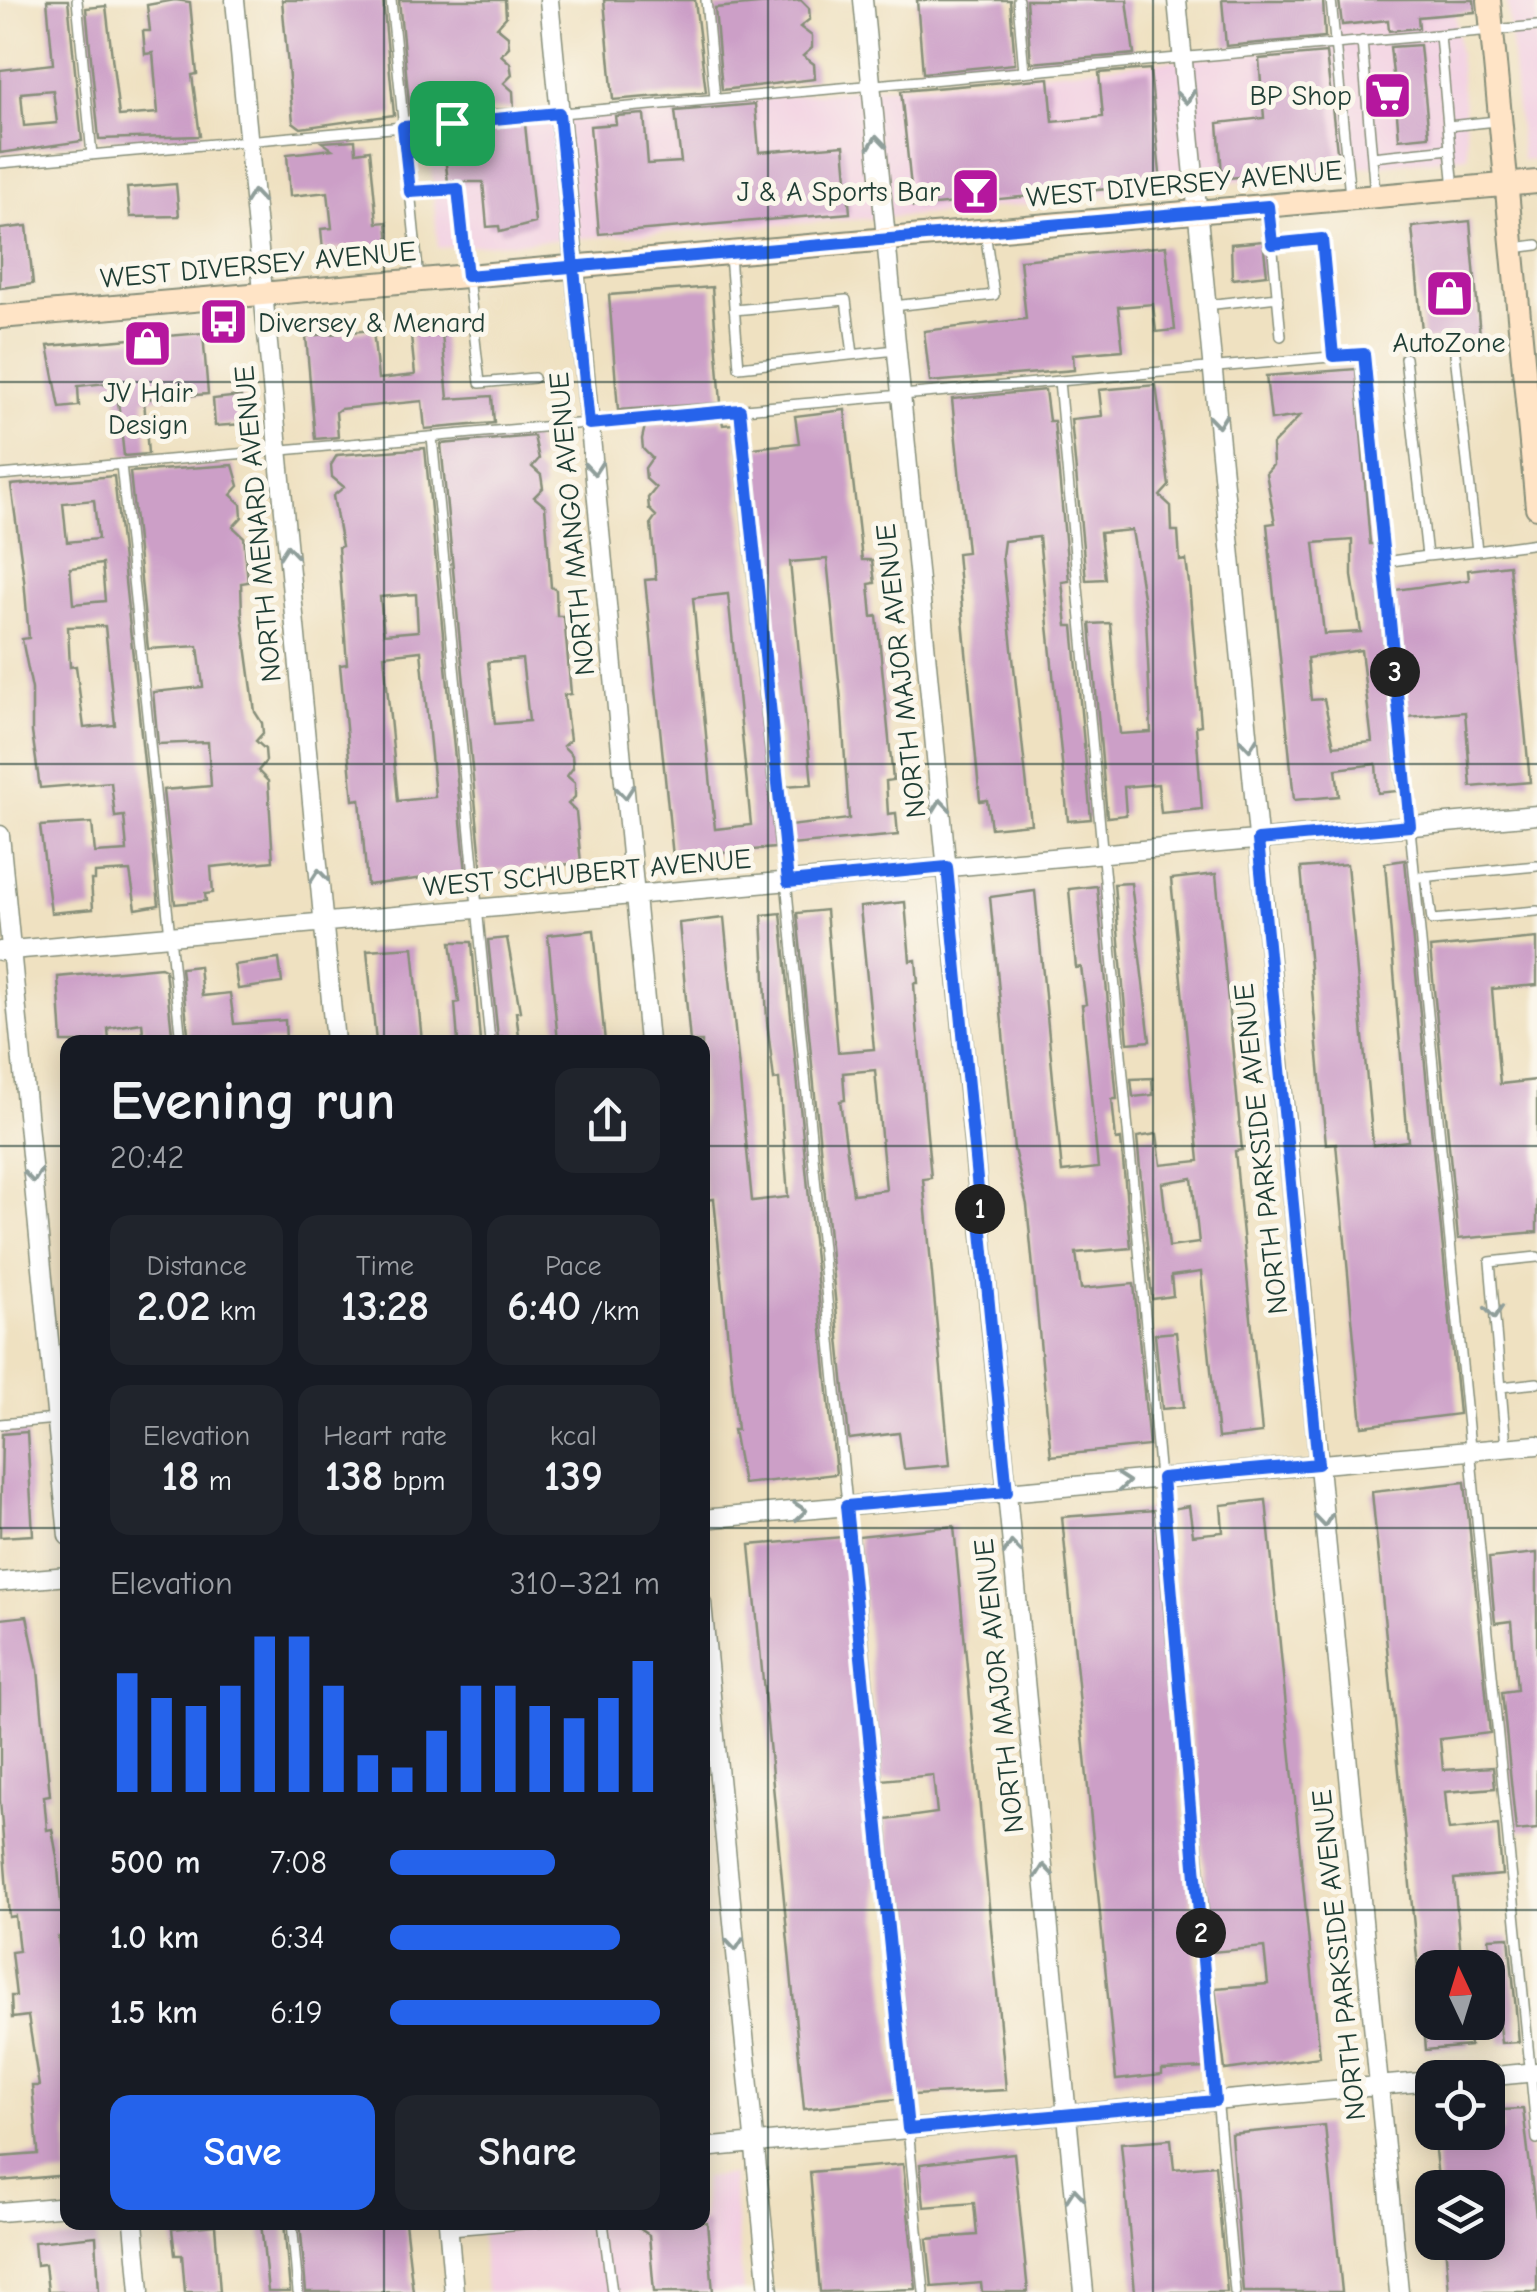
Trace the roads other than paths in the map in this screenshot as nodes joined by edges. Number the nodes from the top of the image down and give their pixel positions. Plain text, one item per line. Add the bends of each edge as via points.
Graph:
1 (77, 0) edge
2 (235, 0) edge
3 (391, 0) edge
4 (548, 0) edge
5 (706, 0) edge
6 (863, 0) edge
7 (1018, 0) edge
8 (1177, 0) edge
9 (1331, 0) edge
10 (1489, 0) edge
11 (1537, 26) edge
12 (1492, 29) junction
13 (1440, 34) junction
14 (1362, 41) junction
15 (1335, 44) junction
16 (1182, 58) junction
17 (1024, 72) junction
18 (871, 85) junction
19 (715, 99) junction
20 (559, 113) junction
21 (1500, 121) junction
22 (1448, 126) junction
23 (403, 127) junction
24 (248, 141) junction
25 (1450, 149) junction
26 (92, 155) junction
27 (1372, 156) junction
28 (0, 163) edge
29 (1537, 182) edge
30 (1506, 185) junction
31 (1454, 190) junction
32 (410, 192) junction
33 (1375, 196) junction
34 (1350, 198) junction
35 (1268, 206) junction
36 (1197, 212) junction
37 (985, 230) junction
38 (886, 239) junction
39 (1272, 244) junction
40 (1537, 245) edge
41 (1512, 249) junction
42 (730, 253) junction
43 (574, 267) junction
44 (467, 276) junction
45 (418, 280) junction
46 (263, 294) junction
47 (1278, 297) junction
48 (1527, 299) edge
49 (1206, 305) junction
50 (893, 306) junction
51 (734, 310) junction
52 (0, 317) edge
53 (1281, 336) dead end
54 (1529, 339) edge
55 (897, 350) junction
56 (853, 354) junction
57 (1455, 354) dead end
58 (1333, 356) junction
59 (1406, 358) dead end
60 (1212, 367) junction
61 (534, 378) dead end
62 (1059, 381) junction
63 (1532, 395) edge
64 (901, 396) junction
65 (740, 410) junction
66 (589, 424) junction
67 (432, 437) junction
68 (278, 451) junction
69 (120, 464) junction
70 (0, 475) edge
71 (1537, 499) edge
72 (1537, 543) edge
73 (1478, 551) junction
74 (1427, 556) junction
75 (1384, 562) junction
76 (1537, 815) edge
77 (1410, 826) junction
78 (0, 835) edge
79 (1258, 840) junction
80 (1104, 854) junction
81 (1537, 866) edge
82 (947, 867) junction
83 (1420, 877) junction
84 (788, 882) junction
85 (634, 895) junction
86 (477, 909) junction
87 (1537, 912) edge
88 (1432, 920) junction
89 (1419, 922) junction
90 (323, 923) junction
91 (171, 936) junction
92 (6, 951) edge
93 (180, 1035) edge
94 (333, 1035) edge
95 (489, 1035) edge
96 (647, 1035) edge
97 (1537, 1256) edge
98 (1537, 1383) edge
99 (1501, 1387) junction
100 (60, 1402) edge
101 (60, 1419) edge
102 (0, 1424) edge
103 (1537, 1445) edge
104 (1506, 1448) junction
105 (1470, 1450) junction
106 (1318, 1464) junction
107 (1162, 1478) junction
108 (1007, 1492) junction
109 (846, 1506) junction
110 (710, 1518) edge
111 (60, 1577) edge
112 (0, 1582) edge
113 (710, 1686) edge
114 (1534, 2072) edge
115 (1505, 2075) edge
116 (1415, 2083) edge
117 (1379, 2086) junction
118 (1215, 2101) junction
119 (1067, 2115) junction
120 (908, 2129) junction
121 (1537, 2139) edge
122 (754, 2143) junction
123 (710, 2147) edge
124 (60, 2207) edge
125 (0, 2212) edge
126 (135, 2230) edge
127 (293, 2230) edge
128 (448, 2230) edge
129 (604, 2230) edge
130 (140, 2292) edge
131 (298, 2292) edge
132 (454, 2292) edge
133 (612, 2292) edge
134 (768, 2292) edge
135 (924, 2292) edge
136 (1084, 2292) edge
137 (1235, 2292) edge
138 (1399, 2292) edge

1 - 26 lane
2 - 24 street, NORTH MENARD AVENUE
3 - 23 lane
4 - 20 street, NORTH MANGO AVENUE
5 - 19 lane
6 - 18 street, NORTH MAJOR AVENUE
7 - 17 lane
8 - 16 street, NORTH PARKSIDE AVENUE
9 - 15 lane
10 - 12 main road
11 - 12 lane
12 - 13 lane
12 - 21 main road
13 - 14 lane
13 - 22 lane
14 - 15 lane
14 - 27 lane
15 - 16 lane
15 - 34 lane
16 - 17 lane
16 -> 36 street, NORTH PARKSIDE AVENUE
17 - 18 lane
18 - 19 lane
38 -> 18 street, NORTH MAJOR AVENUE
19 - 20 lane
20 - 23 lane
20 - 43 street, NORTH MANGO AVENUE
21 - 22 lane
21 - 30 main road
22 - 25 lane
23 - 24 lane
23 - 32 lane
24 - 26 lane
46 -> 24 street, NORTH MENARD AVENUE
25 - 27 lane
25 - 31 lane
26 - 28 lane
27 - 33 lane
29 - 30 main road, WEST DIVERSEY AVENUE
30 - 31 main road, WEST DIVERSEY AVENUE
30 - 41 main road
31 - 33 main road, WEST DIVERSEY AVENUE
32 - 44 lane via 458,189
32 - 45 lane
33 - 34 main road, WEST DIVERSEY AVENUE
34 - 35 main road, WEST DIVERSEY AVENUE
35 - 36 main road, WEST DIVERSEY AVENUE
35 - 39 lane
36 - 37 main road, WEST DIVERSEY AVENUE
36 - 49 street, NORTH PARKSIDE AVENUE
37 - 38 main road, WEST DIVERSEY AVENUE
37 - 50 lane via 994,295
38 - 42 main road, WEST DIVERSEY AVENUE
38 - 50 street, NORTH MAJOR AVENUE
39 - 47 lane
39 - 58 lane via 1322,239
40 - 41 lane
41 - 48 main road
42 - 43 main road, WEST DIVERSEY AVENUE
42 - 51 lane
43 - 44 main road, WEST DIVERSEY AVENUE
43 - 66 street, NORTH MANGO AVENUE
44 - 45 main road, WEST DIVERSEY AVENUE
44 - 61 lane via 480,383
45 - 46 main road, WEST DIVERSEY AVENUE
46 - 52 main road, WEST DIVERSEY AVENUE
46 - 68 street, NORTH MENARD AVENUE
47 - 49 lane
47 - 53 lane
48 - 54 main road
49 - 60 street, NORTH PARKSIDE AVENUE
50 - 55 street, NORTH MAJOR AVENUE
51 - 56 lane via 846,300
51 - 56 lane via 739,367
54 - 63 main road
55 - 56 lane
55 - 64 street, NORTH MAJOR AVENUE
57 - 73 lane
58 - 60 lane
58 - 75 lane via 1364,354
59 - 74 lane
60 - 62 lane
60 -> 79 street, NORTH PARKSIDE AVENUE
62 - 64 lane
62 - 80 lane
63 - 71 main road
64 - 65 lane
82 -> 64 street, NORTH MAJOR AVENUE
65 - 66 lane
65 - 84 lane
66 - 67 lane
66 -> 85 street, NORTH MANGO AVENUE
67 - 68 lane
67 - 86 lane
68 - 69 lane
90 -> 68 street, NORTH MENARD AVENUE
69 - 70 lane
69 - 91 lane
72 - 73 lane
73 - 74 lane
74 - 75 lane
75 - 77 lane
76 - 77 street, WEST SCHUBERT AVENUE
77 - 79 street, WEST SCHUBERT AVENUE
77 - 83 lane
78 - 92 street
79 - 80 street, WEST SCHUBERT AVENUE
79 - 106 street, NORTH PARKSIDE AVENUE
80 - 82 street, WEST SCHUBERT AVENUE
80 - 107 lane
81 - 83 lane
82 - 84 street, WEST SCHUBERT AVENUE
82 - 108 street, NORTH MAJOR AVENUE
83 - 88 lane
83 - 89 lane
84 - 85 street, WEST SCHUBERT AVENUE
84 - 109 lane
85 - 86 street, WEST SCHUBERT AVENUE
85 - 96 street, NORTH MANGO AVENUE
86 - 90 street, WEST SCHUBERT AVENUE
86 - 95 lane
87 - 88 lane
88 - 89 lane
89 - 105 lane
90 - 91 street, WEST SCHUBERT AVENUE
90 - 94 street, NORTH MENARD AVENUE
91 - 92 street, WEST SCHUBERT AVENUE
91 - 93 lane
92 -> 100 street
97 -> 99 lane via 1490,1262
98 - 99 lane
99 - 104 lane
101 - 102 lane
103 - 104 street
104 - 105 street
105 - 106 street
105 - 114 lane
106 - 107 street
106 -> 117 street, NORTH PARKSIDE AVENUE
108 -> 107 street
107 - 118 lane
108 - 109 street
119 -> 108 street, NORTH MAJOR AVENUE
110 -> 109 street
109 - 120 lane
111 - 112 street
113 -> 122 street
114 - 115 street
114 - 121 lane
116 - 117 street
117 - 118 street
117 - 138 street, NORTH PARKSIDE AVENUE
118 - 119 street
118 - 137 lane
119 - 120 street
136 -> 119 street, NORTH MAJOR AVENUE
120 - 122 street
120 - 135 lane
122 - 123 street
122 - 134 street
124 - 125 street
126 - 130 street
127 - 131 lane
128 - 132 street
129 - 133 lane

